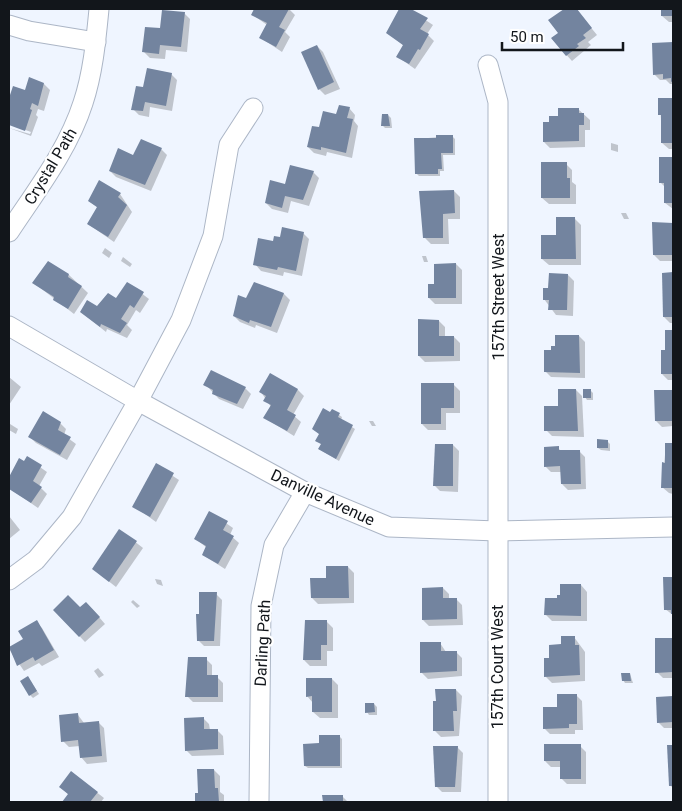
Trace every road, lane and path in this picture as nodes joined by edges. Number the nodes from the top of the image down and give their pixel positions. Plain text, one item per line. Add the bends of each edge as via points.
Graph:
1 (99, 9) edge
2 (9, 25) edge
3 (96, 42) junction
4 (488, 65) dead end
5 (253, 108) dead end
6 (9, 232) edge
7 (9, 326) edge
8 (138, 401) junction
9 (306, 492) junction
10 (673, 526) edge
11 (497, 531) junction
12 (9, 580) edge
13 (259, 802) edge
14 (498, 802) edge

1 - 3 street, Crystal Path
2 - 3 street
3 - 6 street, Crystal Path via 84,102 73,129
4 - 11 street, 157th Street West via 498,102
5 - 8 street via 229,145 215,228 201,273 181,320
7 - 8 street, Danville Avenue
8 - 9 street, Danville Avenue
8 - 12 street via 72,517 36,560
9 - 11 street, Danville Avenue via 389,527
9 - 13 street, Darling Path via 274,545 261,606
10 - 11 street, Danville Avenue
11 - 14 street, 157th Court West

